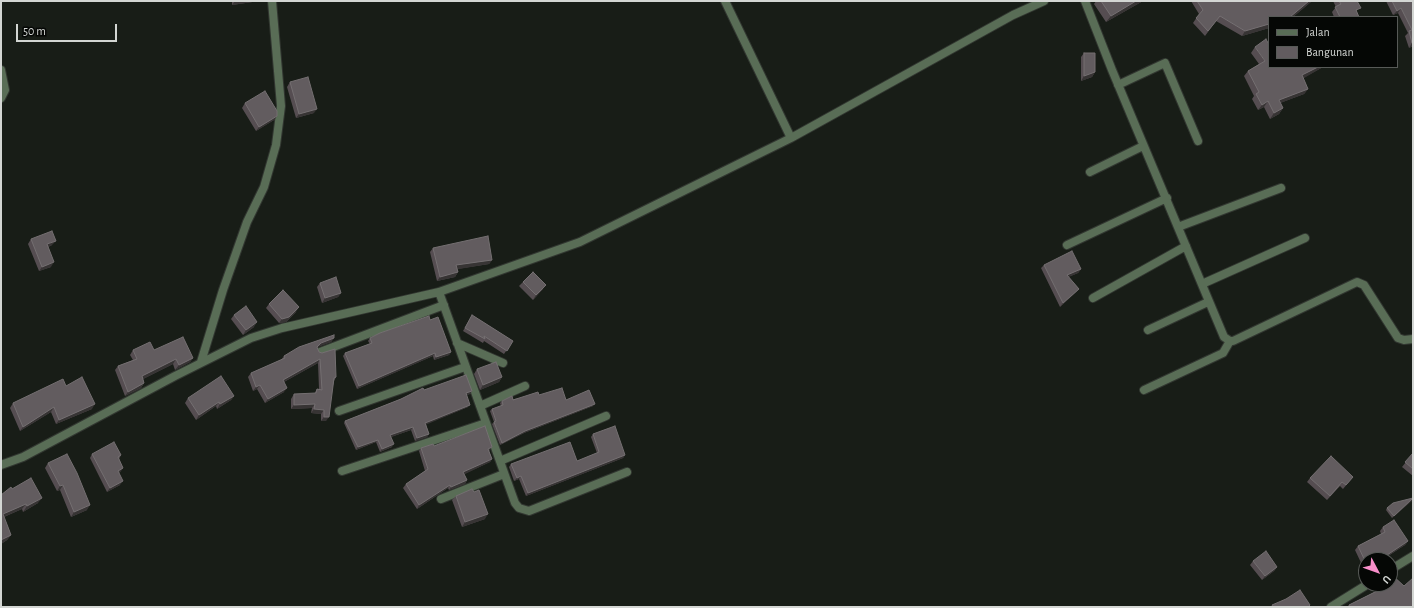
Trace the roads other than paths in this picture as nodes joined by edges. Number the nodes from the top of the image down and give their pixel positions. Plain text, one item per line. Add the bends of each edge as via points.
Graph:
1 (272, 1) edge
2 (725, 1) edge
3 (1044, 1) edge
4 (1085, 1) edge
5 (1, 70) edge
6 (1118, 84) junction
7 (1, 98) edge
8 (791, 138) junction
9 (1198, 141) dead end
10 (1143, 146) junction
11 (1090, 172) dead end
12 (1281, 188) dead end
13 (1167, 198) junction
14 (1178, 227) junction
15 (1305, 238) dead end
16 (1067, 245) dead end
17 (1186, 246) junction
18 (1202, 284) junction
19 (439, 292) junction
20 (1093, 298) dead end
21 (1208, 302) junction
22 (444, 304) junction
23 (1148, 330) dead end
24 (1413, 339) edge
25 (1230, 341) junction
26 (457, 342) junction
27 (320, 352) edge
28 (201, 362) junction
29 (503, 363) dead end
30 (465, 367) junction
31 (525, 386) dead end
32 (1144, 390) dead end
33 (480, 406) junction
34 (339, 411) dead end
35 (606, 416) dead end
36 (486, 423) junction
37 (500, 461) junction
38 (1, 465) edge
39 (342, 471) dead end
40 (627, 472) dead end
41 (504, 474) junction
42 (441, 499) dead end
43 (1413, 556) edge
44 (1398, 565) edge
45 (1358, 590) edge
46 (1331, 607) edge

1 - 28 street via 281,106 276,145 264,187 247,222 223,290
2 - 8 street
3 - 8 street via 1013,15
4 - 6 street
5 - 7 street via 5,90
6 - 9 street via 1165,63
6 - 10 street
8 - 19 street via 580,242
10 - 11 street
10 - 13 street
12 - 14 street
13 - 14 street
13 - 16 street
14 - 17 street
15 - 18 street
17 - 18 street
17 - 20 street
18 - 21 street
19 - 22 street
19 - 28 street via 282,328 251,338
21 - 23 street
21 - 25 street via 1224,337
22 - 26 street
22 - 27 street
24 - 25 street via 1398,338 1364,285 1357,282
25 - 32 street via 1223,353
26 - 29 street
26 - 30 street
28 - 38 street via 28,454
30 - 33 street
30 - 34 street
31 - 33 street
33 - 36 street
35 - 37 street
36 - 37 street
36 - 39 street
37 - 41 street
40 - 41 street via 529,511 519,508 515,503
41 - 42 street
43 - 44 street
45 - 46 street

